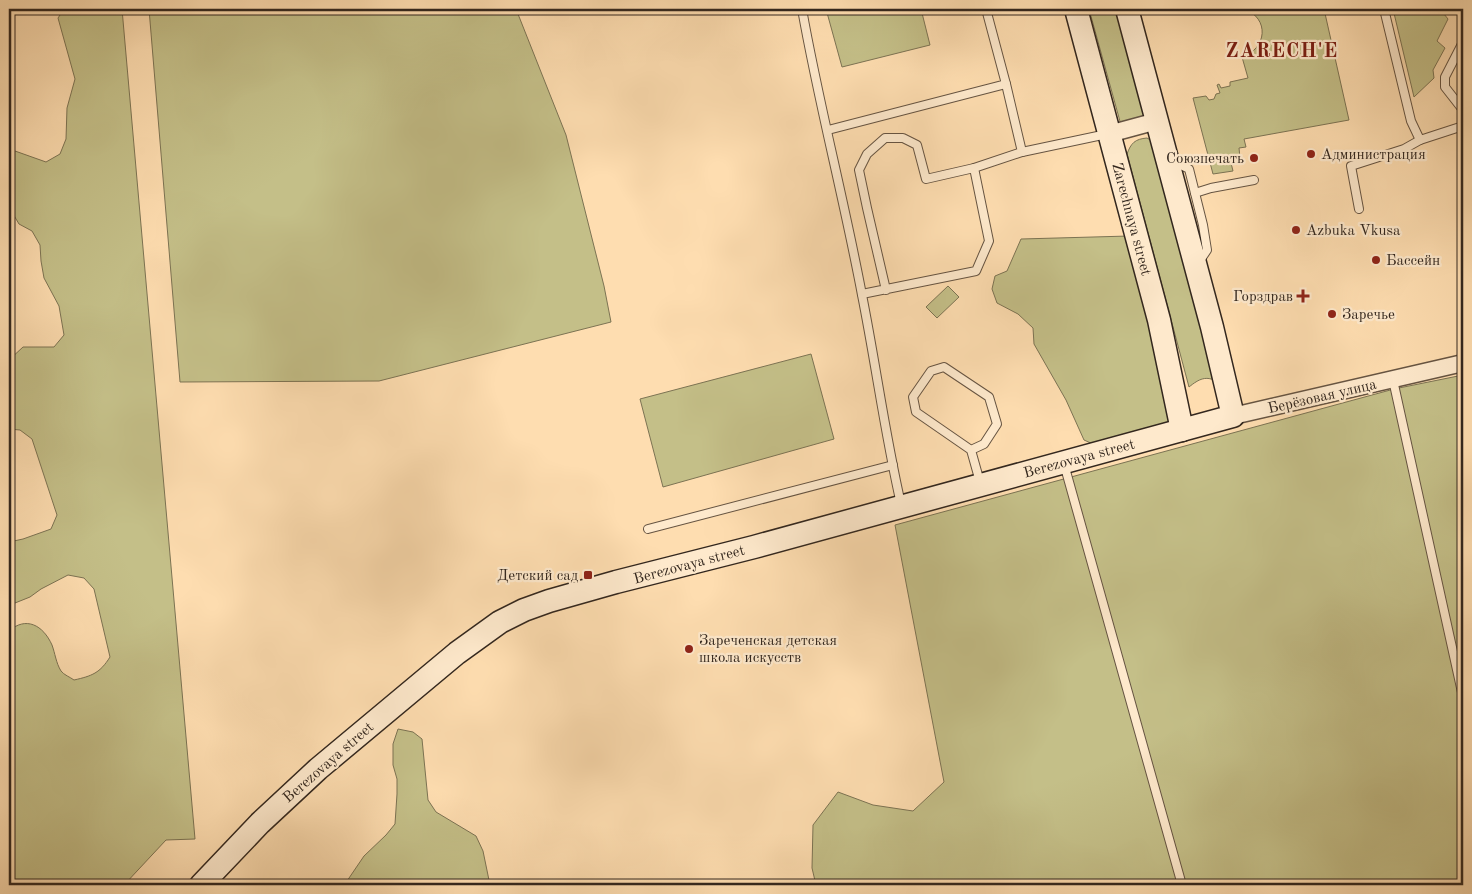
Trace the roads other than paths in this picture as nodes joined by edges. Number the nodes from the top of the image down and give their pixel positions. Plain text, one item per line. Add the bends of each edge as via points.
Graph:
1 (802, 9) edge
2 (986, 9) edge
3 (1076, 9) edge
4 (1127, 9) edge
5 (1384, 9) edge
6 (1463, 42) edge
7 (1006, 84) junction
8 (1463, 110) edge
9 (1157, 120) junction
10 (1463, 126) edge
11 (828, 130) junction
12 (1109, 134) junction
13 (1420, 140) junction
14 (1022, 152) junction
15 (1167, 159) junction
16 (974, 168) junction
17 (1254, 180) dead end
18 (1194, 193) junction
19 (1359, 209) dead end
20 (1196, 268) junction
21 (886, 290) junction
22 (862, 294) junction
23 (1463, 362) edge
24 (1393, 380) junction
25 (1233, 416) junction
26 (1182, 430) junction
27 (971, 450) junction
28 (1063, 462) junction
29 (893, 465) junction
30 (981, 484) junction
31 (902, 506) junction
32 (648, 529) dead end
33 (1463, 696) edge
34 (201, 885) edge
35 (1182, 885) edge

1 - 11 lane
2 - 7 lane
3 - 12 street, Zarechnaya street
4 - 9 street
5 - 13 lane via 1411,120
6 - 8 lane via 1445,77 1445,87
7 - 11 lane
7 - 14 lane
9 - 12 street
9 - 15 street
10 - 13 lane
11 - 22 lane
12 - 14 lane
12 - 26 street, Zarechnaya street via 1159,320
13 - 19 lane via 1404,149 1351,166
14 - 16 lane
15 - 18 lane via 1189,169
15 - 20 street
16 - 21 lane via 989,241 976,271
16 - 21 lane via 926,179 917,145 903,138 885,138 867,154 859,170
17 - 18 lane
18 - 20 lane via 1207,250
20 - 25 street
21 - 22 lane
22 - 29 lane
23 - 24 street, Берёзовая улица
24 - 25 street, Берёзовая улица
24 - 33 lane
25 - 26 street, Берёзовая улица
26 - 28 street, Berezovaya street
27 - 27 lane via 916,412 913,397 931,371 944,367 988,397 997,424 984,444
27 - 30 lane
28 - 30 street, Berezovaya street
28 - 35 lane
29 - 31 lane
29 - 32 lane
30 - 31 street, Berezovaya street
31 - 34 street, Berezovaya street via 549,601 500,622 457,653 318,769

